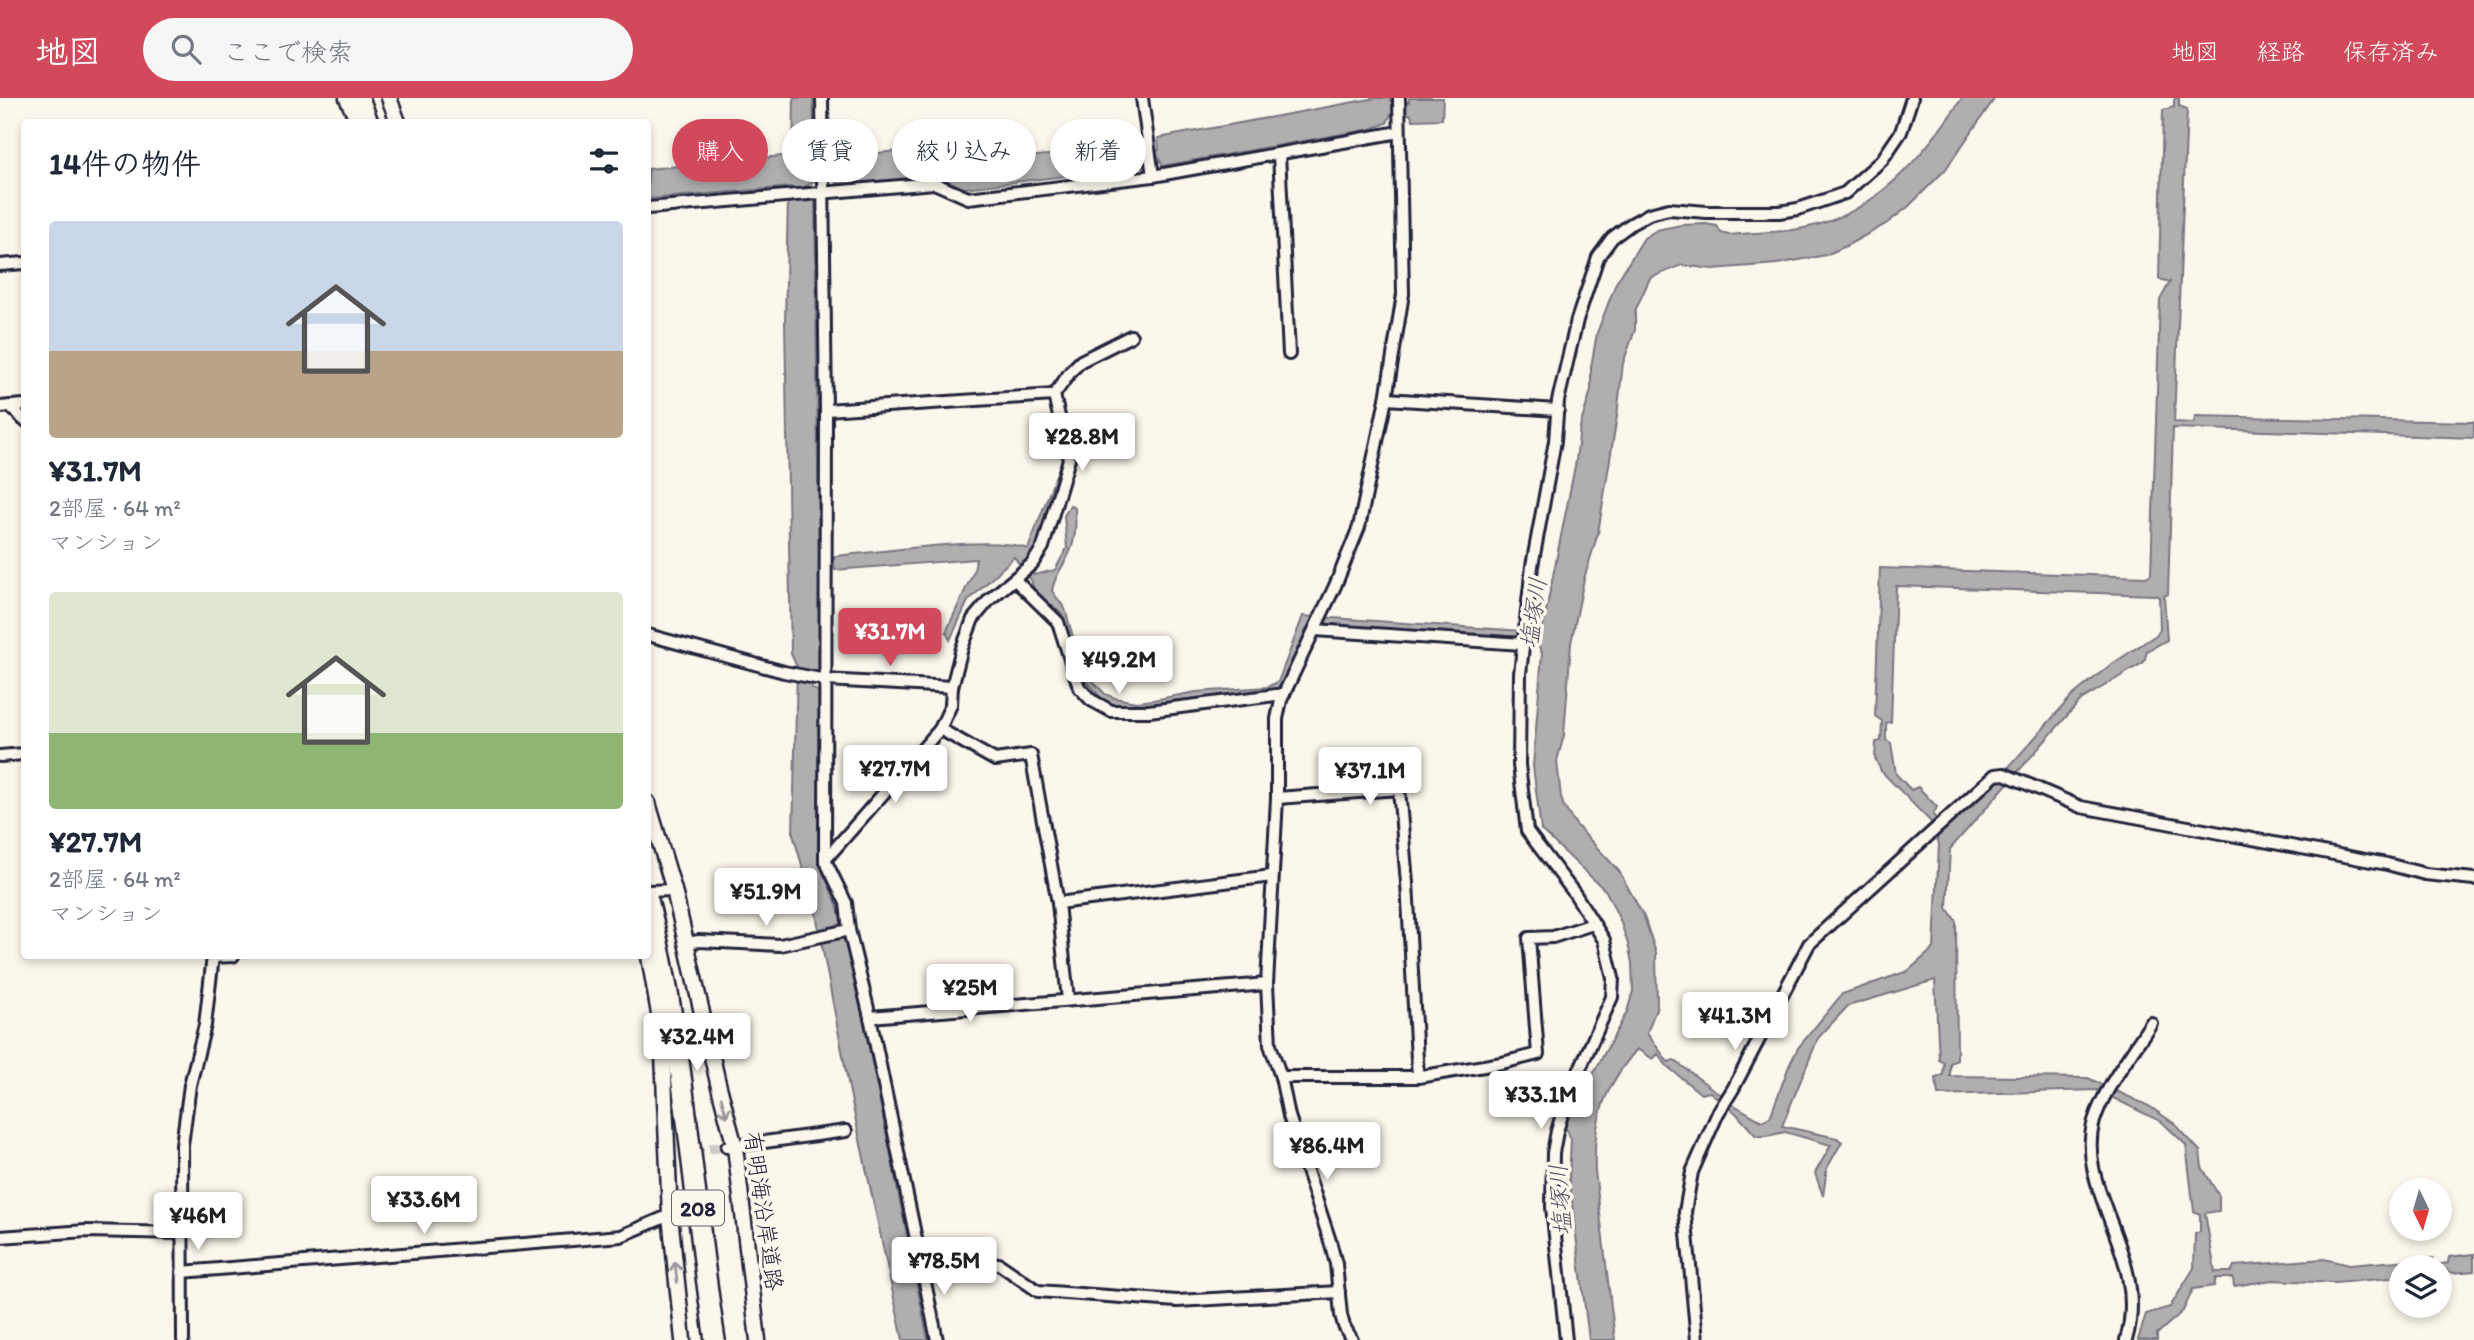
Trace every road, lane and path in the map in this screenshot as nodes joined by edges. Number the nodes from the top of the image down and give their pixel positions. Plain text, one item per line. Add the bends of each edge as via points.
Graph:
1 (347, 98) edge
2 (359, 98) edge
3 (389, 98) edge
4 (822, 98) edge
5 (1142, 98) edge
6 (1399, 98) edge
7 (1912, 98) edge
8 (357, 119) edge
9 (367, 119) edge
10 (397, 119) edge
11 (1399, 127) junction
12 (1279, 154) junction
13 (1153, 171) junction
14 (823, 192) junction
15 (651, 208) edge
16 (21, 263) edge
17 (0, 265) edge
18 (1131, 336) dead end
19 (1289, 354) dead end
20 (1054, 395) junction
21 (1386, 400) junction
22 (5, 407) edge
23 (826, 410) junction
24 (1558, 410) junction
25 (21, 418) edge
26 (1015, 580) junction
27 (1315, 630) junction
28 (651, 636) edge
29 (1522, 644) junction
30 (826, 680) junction
31 (952, 687) junction
32 (1284, 694) junction
33 (940, 729) junction
34 (21, 754) edge
35 (0, 756) edge
36 (1277, 798) junction
37 (651, 813) edge
38 (825, 860) junction
39 (1272, 876) junction
40 (2474, 879) edge
41 (674, 890) junction
42 (651, 891) edge
43 (1058, 903) junction
44 (651, 914) edge
45 (1593, 924) junction
46 (849, 930) junction
47 (686, 943) junction
48 (213, 959) edge
49 (649, 959) edge
50 (1267, 984) junction
51 (1068, 1000) junction
52 (870, 1017) junction
53 (2151, 1023) dead end
54 (1281, 1077) junction
55 (1418, 1077) junction
56 (846, 1131) dead end
57 (731, 1147) junction
58 (670, 1215) junction
59 (182, 1233) junction
60 (0, 1237) edge
61 (920, 1260) junction
62 (182, 1272) junction
63 (1339, 1292) junction
64 (183, 1340) edge
65 (683, 1340) edge
66 (715, 1340) edge
67 (758, 1340) edge
68 (937, 1340) edge
69 (1352, 1340) edge
70 (1566, 1340) edge
71 (1697, 1340) edge
72 (2126, 1340) edge

1 - 8 main road
2 - 9 highway
3 - 10 main road
4 - 14 street
5 - 13 street
6 - 11 street
7 - 24 street via 1900,132 1882,160 1845,193 1779,212 1669,209 1649,214 1612,239 1598,257 1577,320
11 - 12 street
11 - 21 street via 1403,294
12 - 13 street
12 - 19 street
13 - 14 street via 968,198 934,184
14 - 15 street
14 - 23 street
16 - 17 street
18 - 20 street via 1081,361
20 - 23 street
20 - 26 street via 1068,451 1067,466 1042,547
21 - 24 street
21 - 27 street via 1359,527
22 - 25 street
23 - 30 street
24 - 29 street
26 - 31 street via 973,619
26 - 32 street via 1058,622 1079,687 1111,711 1149,711
27 - 29 street
27 - 32 street
28 - 30 street
29 - 45 street via 1519,765 1527,831
30 - 31 street
30 - 38 street
31 - 33 street via 951,705
32 - 36 street via 1277,719
33 - 38 street
33 - 43 street via 995,760 1031,755
34 - 35 street
36 - 39 street
36 - 55 street via 1399,789
37 - 41 main road, 有明海沿岸道路
38 - 46 street via 846,903
39 - 43 street
39 - 50 street
40 - 71 street via 2425,874 2081,807 2004,774 1995,775 1809,944 1717,1113 1692,1172 1685,1212
41 - 42 street
41 - 47 main road, 有明海沿岸道路
43 - 51 street
44 - 66 highway, 208 via 681,1075
45 - 55 street via 1553,937 1529,938 1538,1054
45 - 70 street via 1610,960 1612,997 1567,1098 1551,1174
46 - 47 street via 780,944
46 - 52 street
47 -> 57 main road, 有明海沿岸道路
48 - 59 street via 182,1145
49 - 58 main road via 662,1031 673,1152
50 - 51 street
50 - 54 street via 1270,1045
51 - 52 street
52 - 61 street
53 - 72 street via 2110,1088 2093,1130 2093,1168 2130,1275 2131,1317
54 - 55 street
54 - 63 street via 1289,1116 1331,1241
56 - 57 street
57 - 67 main road, 有明海沿岸道路
58 - 62 street via 621,1236
65 -> 58 main road
59 - 60 street via 86,1231
59 - 62 street
61 - 63 street via 999,1264 1038,1290 1163,1300
61 - 68 street
62 - 64 street
63 - 69 street via 1344,1326

